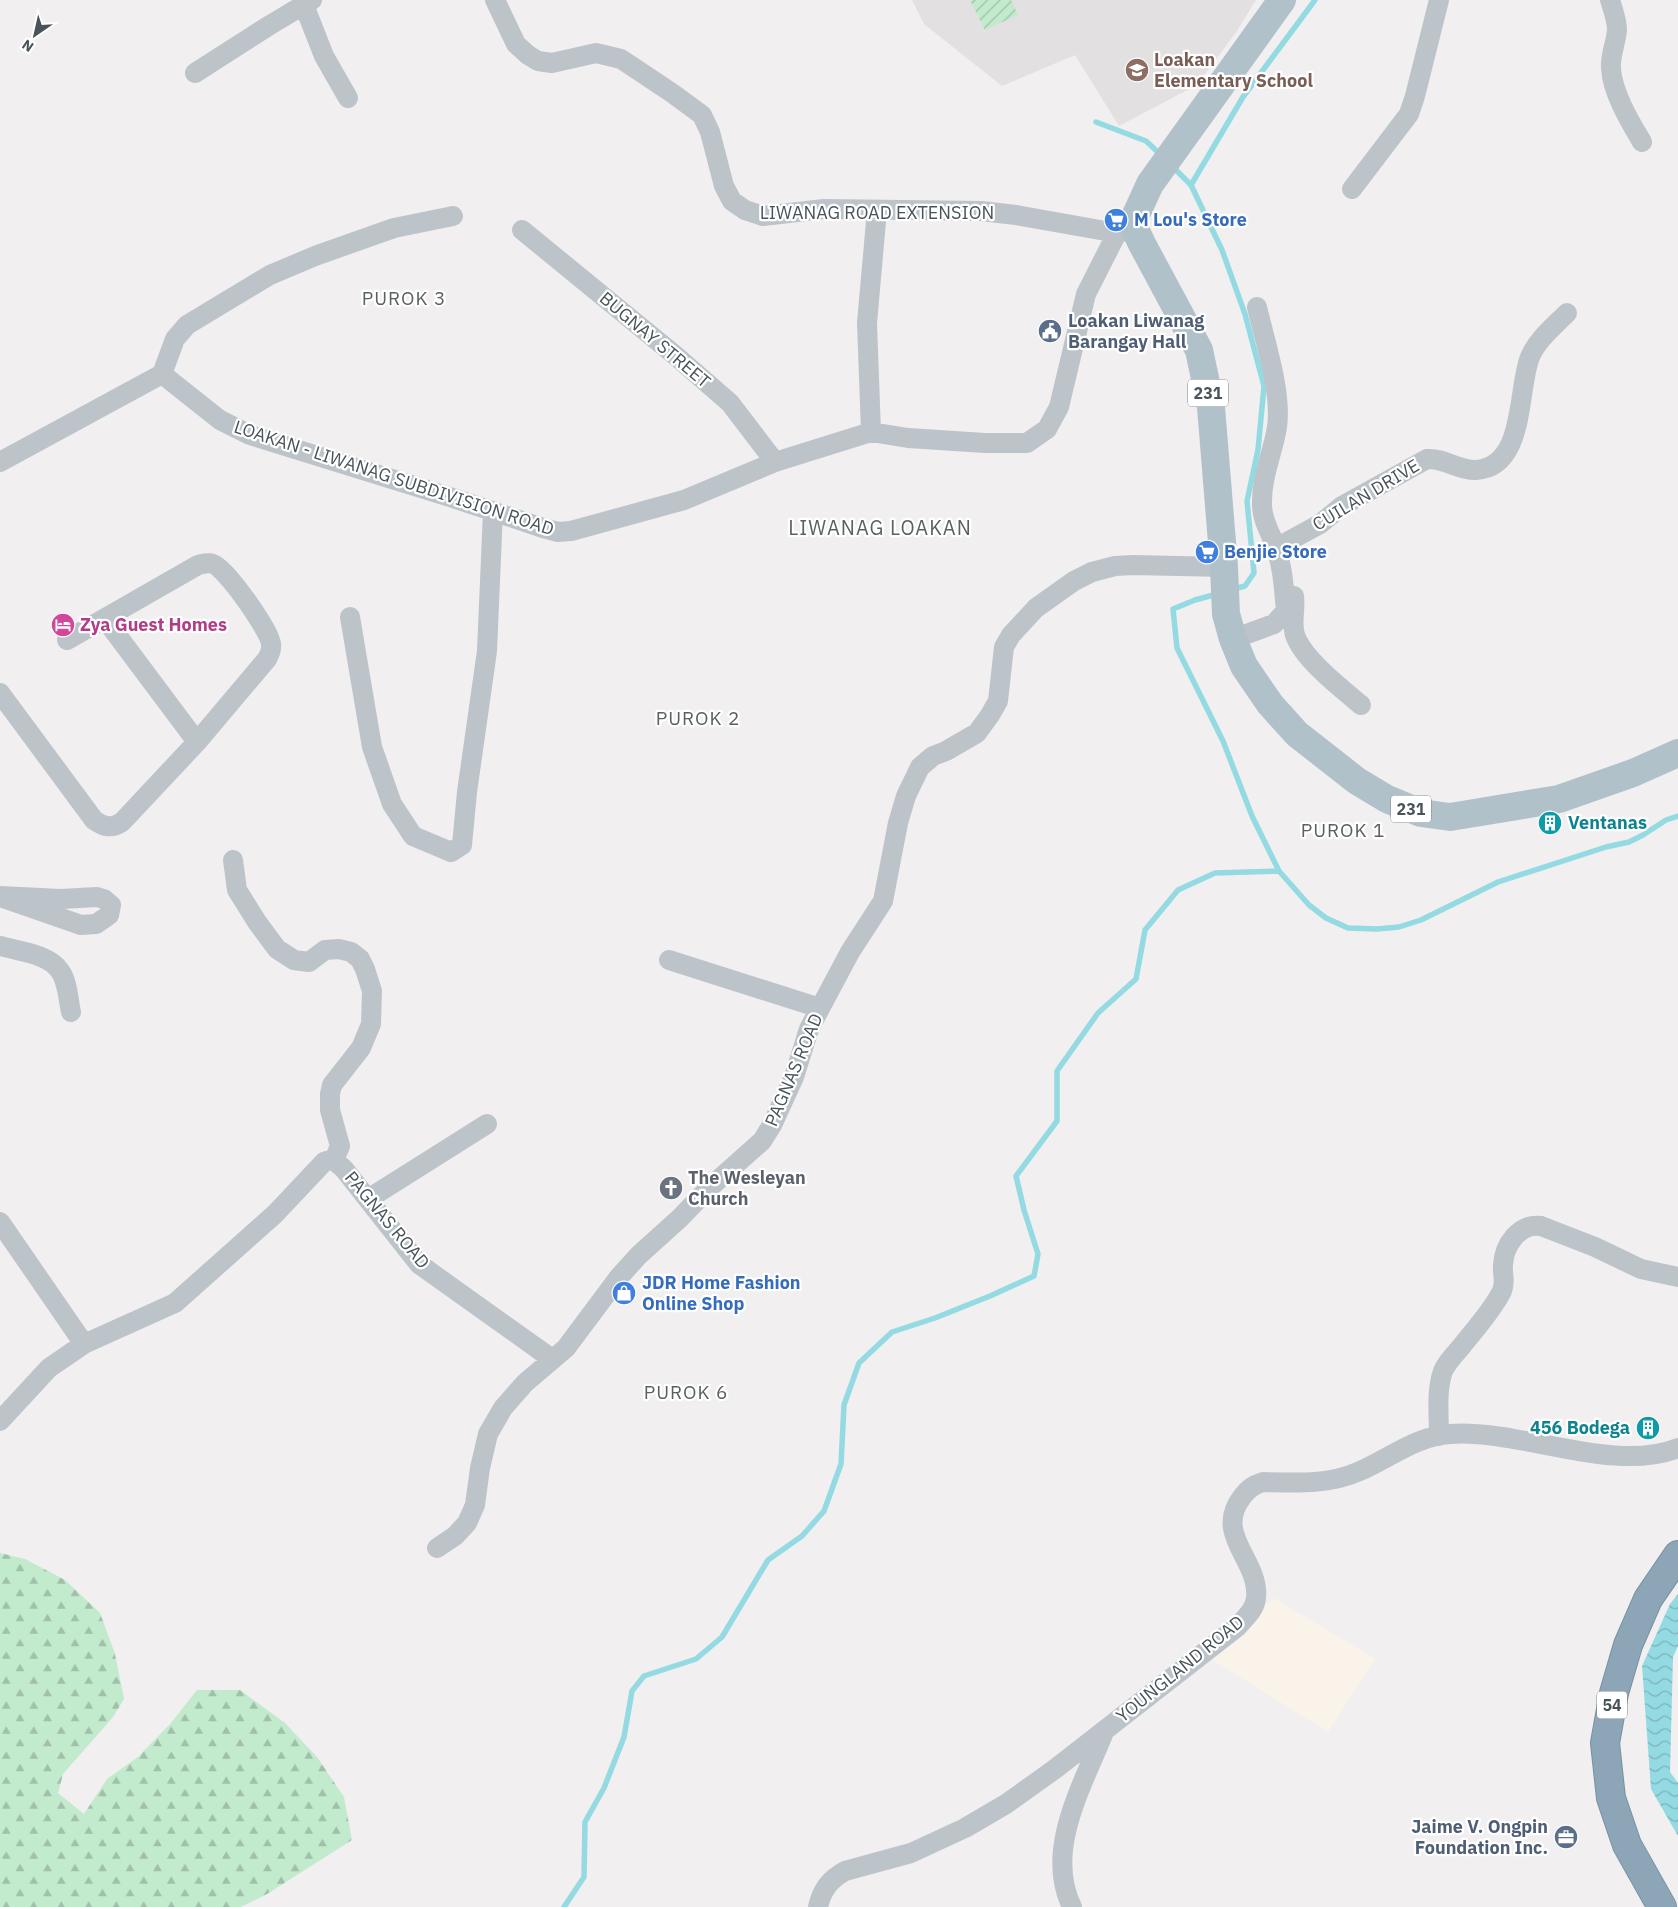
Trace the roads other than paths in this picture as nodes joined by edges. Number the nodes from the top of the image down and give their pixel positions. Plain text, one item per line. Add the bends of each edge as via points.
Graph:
1 (495, 0) edge
2 (1282, 0) edge
3 (1439, 0) edge
4 (1610, 0) edge
5 (308, 2) edge
6 (195, 73) dead end
7 (348, 98) dead end
8 (1642, 142) dead end
9 (1352, 189) dead end
10 (877, 210) junction
11 (453, 216) dead end
12 (522, 230) dead end
13 (1126, 231) junction
14 (1256, 308) dead end
15 (1567, 313) dead end
16 (162, 374) junction
17 (871, 432) junction
18 (0, 462) edge
19 (775, 462) junction
20 (493, 511) junction
21 (1276, 548) junction
22 (1224, 570) junction
23 (1282, 570) junction
24 (350, 617) dead end
25 (105, 620) junction
26 (1229, 627) junction
27 (66, 640) dead end
28 (1, 699) edge
29 (1361, 705) dead end
30 (197, 742) junction
31 (1678, 753) edge
32 (233, 860) dead end
33 (0, 946) edge
34 (669, 960) dead end
35 (820, 1008) junction
36 (71, 1012) dead end
37 (487, 1124) dead end
38 (334, 1160) junction
39 (368, 1199) junction
40 (0, 1222) edge
41 (1678, 1277) edge
42 (84, 1344) junction
43 (552, 1359) junction
44 (0, 1421) edge
45 (1438, 1436) junction
46 (1678, 1448) edge
47 (437, 1548) dead end
48 (1678, 1556) edge
49 (1104, 1730) junction
50 (820, 1900) edge
51 (805, 1907) edge
52 (1072, 1907) edge
53 (1662, 1907) edge

1 - 10 street, LIWANAG ROAD EXTENSION via 516,44 538,61 552,63 596,53 621,59 702,116 710,132 724,186 732,201 745,210 763,216 824,209
2 - 13 main road via 1150,184
3 - 9 street via 1409,114
4 - 8 street via 1617,29 1611,69 1624,111
5 - 6 street
5 - 7 street via 324,56
10 - 13 street, LIWANAG ROAD EXTENSION via 981,211
10 - 17 street via 867,324
11 - 16 street via 394,228 270,275 187,325 175,339
12 - 19 street, BUGNAY STREET via 730,403
13 - 17 street, LOAKAN - LIWANAG SUBDIVISION ROAD via 1086,294 1059,407 1048,429 1026,443 908,438
13 - 22 main road, 231 via 1199,350 1211,407
14 - 21 street via 1278,405 1277,428 1264,478 1262,502 1265,523
15 - 21 street, CUILAN DRIVE via 1538,343 1530,357 1517,426 1505,453 1494,464 1476,470 1427,459 1342,506 1320,524
16 - 18 street
16 - 20 street, LOAKAN - LIWANAG SUBDIVISION ROAD via 235,429
17 - 19 street, LOAKAN - LIWANAG SUBDIVISION ROAD
19 - 20 street, LOAKAN - LIWANAG SUBDIVISION ROAD via 684,500 571,531 558,532
20 - 24 street via 487,651 462,845 451,852 413,836 392,804 372,747
21 - 23 street
22 - 26 main road, 231
22 - 35 street, PAGNAS ROAD via 1133,565 1092,572 1036,608 1017,627 1004,647 998,701 977,733 933,756 920,767 898,823 883,900
23 - 26 street via 1286,611 1274,624
23 - 29 street via 1295,601 1293,614 1299,642 1330,678
25 - 27 street
25 - 30 street
25 - 30 street via 198,565 213,564 226,573 267,632 271,650 267,659
26 - 31 main road, 231 via 1244,666 1270,704 1297,734 1358,781 1387,799 1421,813 1450,816 1559,800
28 - 30 street via 94,820 103,826 114,827 122,822
32 - 38 street via 237,890 277,949 294,960 309,962 325,950 352,952 365,969 372,991 371,1024 361,1048 332,1085 332,1120 340,1146
33 - 36 street via 54,964 65,981
34 - 35 street
35 - 43 street, PAGNAS ROAD via 794,1077 762,1141 639,1255 566,1348
37 - 39 street
38 - 39 street, PAGNAS ROAD
38 - 42 street, PAGNAS ROAD via 324,1162 290,1200 174,1303
39 - 43 street, PAGNAS ROAD via 419,1264
40 - 42 street
41 - 45 street via 1641,1269 1541,1226 1521,1230 1506,1249 1502,1289 1443,1372
42 - 44 street, PAGNAS ROAD via 48,1368
43 - 47 street via 503,1408 488,1434 474,1505 467,1523
45 - 46 street, YOUNGLAND ROAD via 1498,1435 1618,1456 1644,1456
45 - 49 street, YOUNGLAND ROAD via 1408,1445 1344,1477 1312,1483 1263,1482 1248,1489 1235,1505 1231,1517 1232,1528 1255,1584 1253,1608 1236,1626
48 - 53 highway, 54 via 1648,1599 1628,1645 1604,1743 1612,1798 1627,1845
49 - 50 street via 1013,1799 965,1828 911,1853 845,1871 833,1879
49 - 52 street via 1066,1830 1064,1875
50 - 51 street

